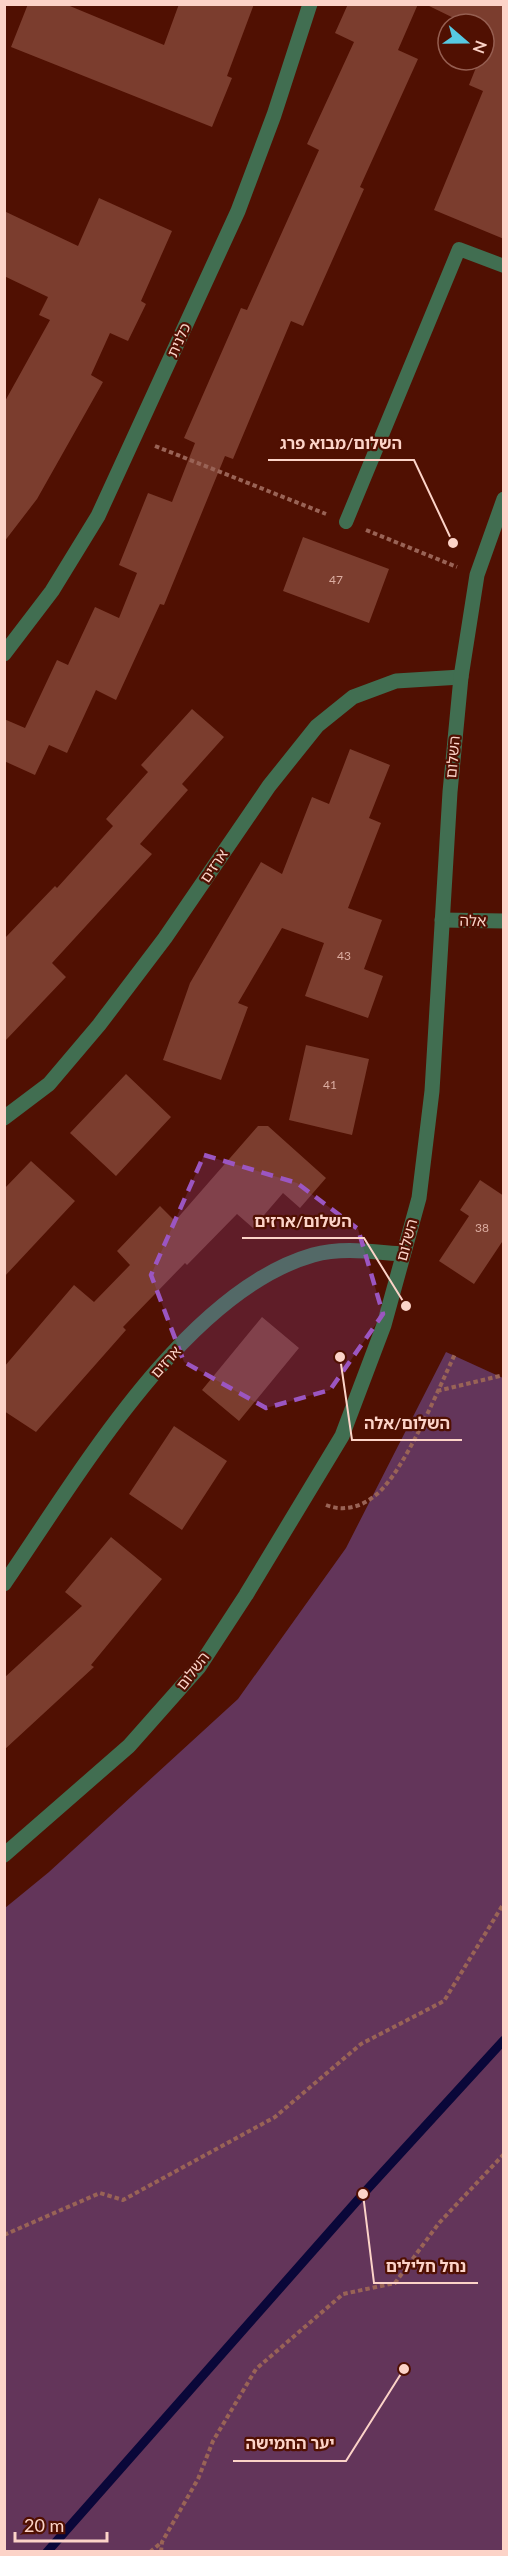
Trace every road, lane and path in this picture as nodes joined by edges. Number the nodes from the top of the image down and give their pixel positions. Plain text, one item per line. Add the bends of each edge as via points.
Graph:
1 (310, 4) edge
2 (504, 266) edge
3 (134, 438) junction
4 (504, 499) edge
5 (346, 522) junction
6 (477, 575) junction
7 (4, 654) edge
8 (461, 677) junction
9 (442, 920) junction
10 (504, 921) edge
11 (4, 1118) edge
12 (404, 1254) junction
13 (455, 1354) dead end
14 (504, 1375) edge
15 (437, 1391) junction
16 (305, 1498) junction
17 (4, 1584) edge
18 (4, 1856) edge
19 (504, 1903) edge
20 (504, 2154) edge
21 (4, 2235) edge
22 (162, 2541) junction
23 (150, 2552) edge
24 (161, 2552) edge

1 - 3 street, כלנית via 238,211
2 - 5 lane via 459,249
3 - 5 path
3 - 7 street, כלנית via 98,516 52,591
4 - 6 street, השלום
5 - 6 path
6 - 8 street, השלום
8 - 9 street, השלום
8 - 11 street, ארזים via 396,681 353,697 317,726 269,786 165,938 99,1025 49,1084
9 - 10 street, אלה
9 - 12 street, השלום via 432,1091 419,1198
12 - 16 street, השלום via 384,1325 342,1436
12 - 17 street, ארזים via 347,1249 313,1255 279,1268 213,1314 137,1393
13 - 15 path
14 - 15 path
15 - 16 path via 409,1446 376,1494 339,1510
16 - 18 street, השלום via 199,1667 129,1746
19 - 21 path via 444,2001 361,2044 275,2117 123,2200 100,2193
20 - 22 path via 439,2223 395,2283 343,2294 256,2369
22 - 23 path
22 - 24 path

